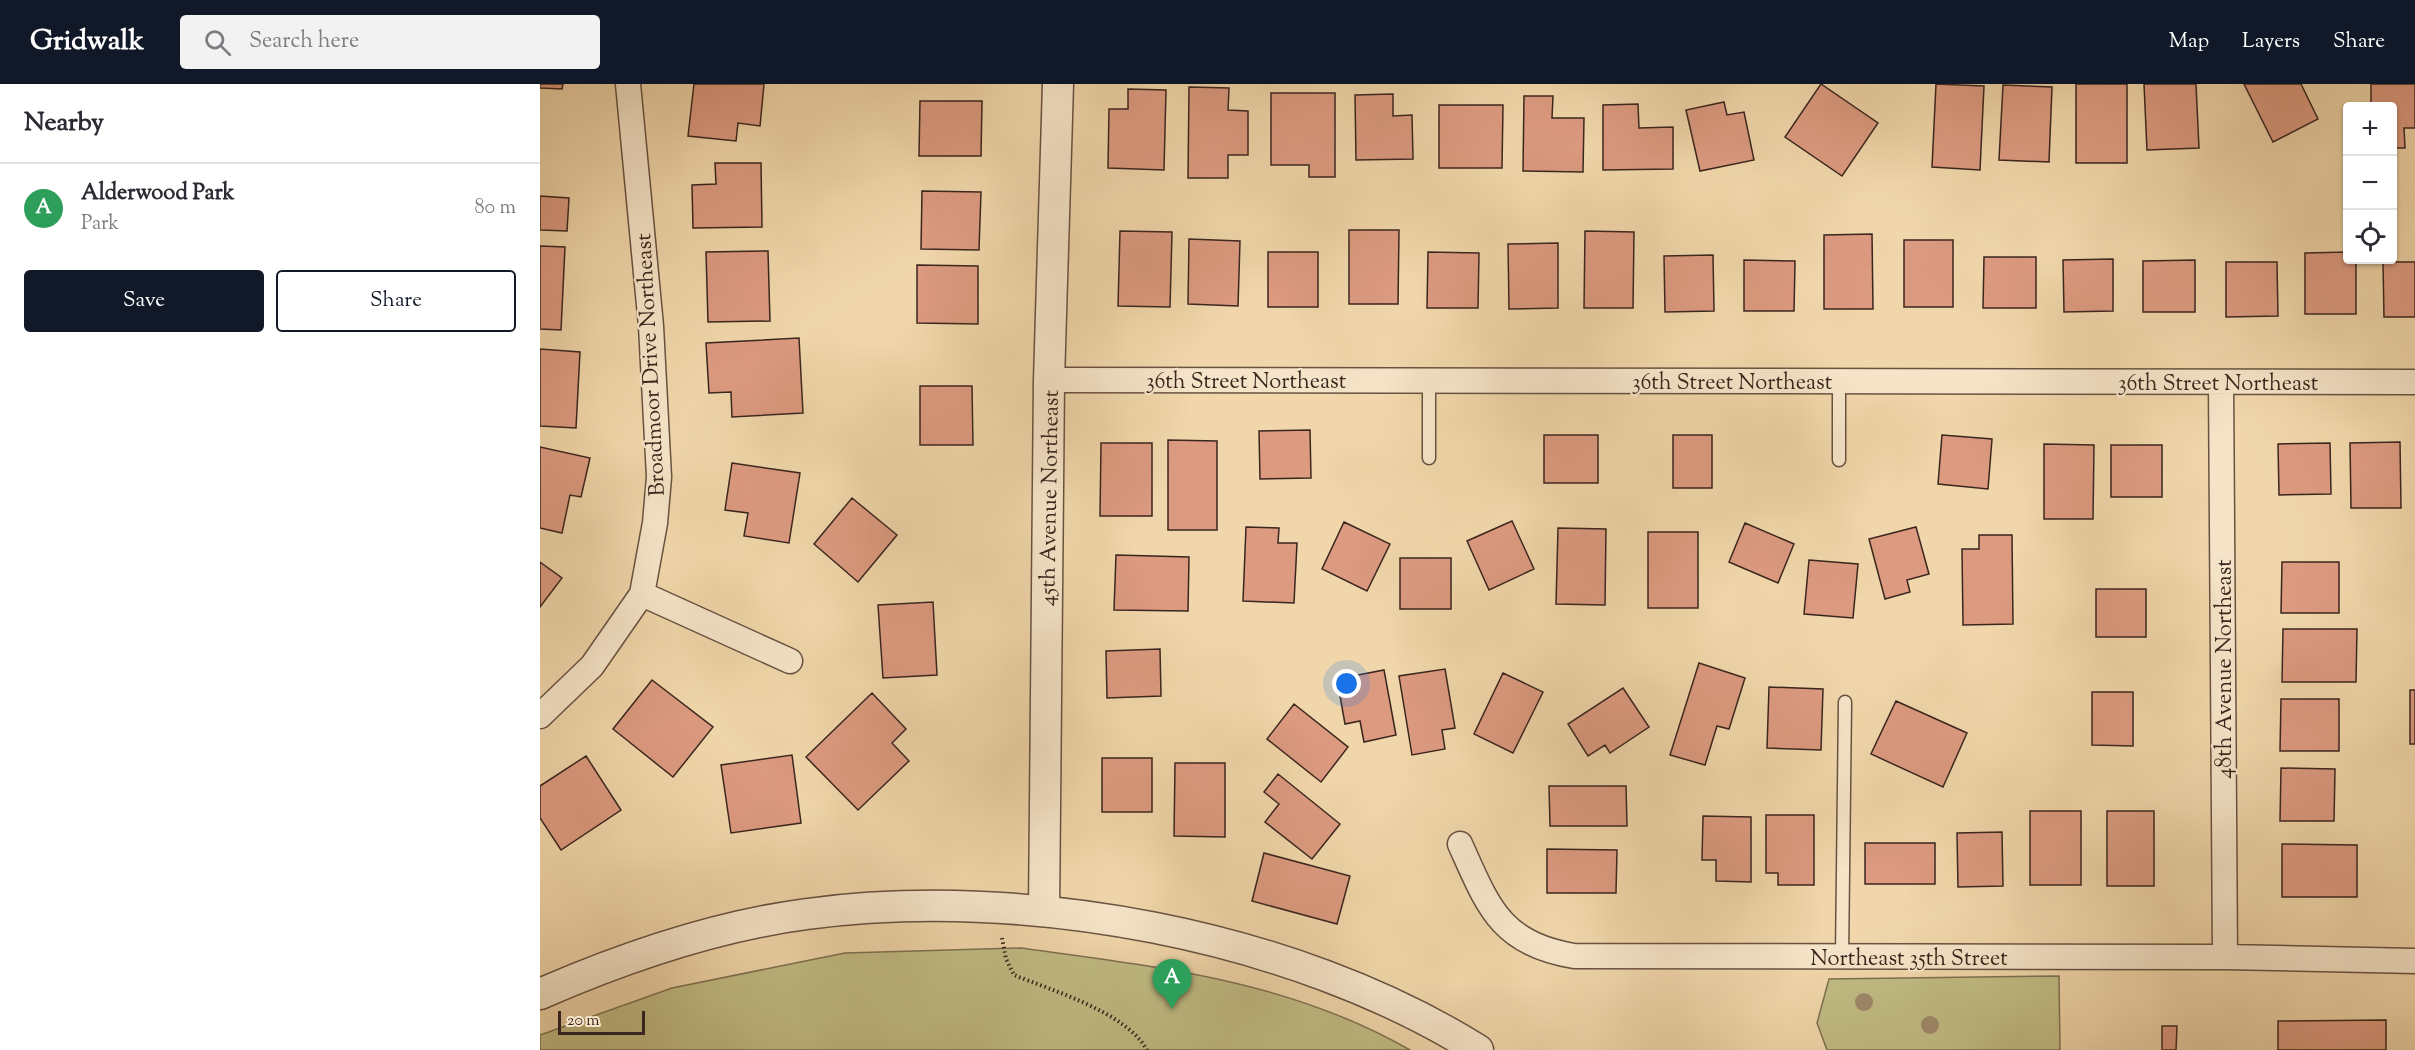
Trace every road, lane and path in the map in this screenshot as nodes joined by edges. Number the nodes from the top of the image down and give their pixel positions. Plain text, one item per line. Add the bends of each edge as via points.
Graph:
1 (628, 84) edge
2 (1058, 84) edge
3 (1049, 380) junction
4 (1429, 380) junction
5 (1839, 381) junction
6 (2222, 382) junction
7 (2415, 382) edge
8 (1429, 458) dead end
9 (1839, 460) dead end
10 (642, 594) junction
11 (790, 662) dead end
12 (1845, 702) dead end
13 (540, 716) edge
14 (1460, 844) dead end
15 (996, 909) junction
16 (1044, 911) junction
17 (1842, 957) junction
18 (2225, 957) junction
19 (2415, 961) edge
20 (540, 994) edge
21 (1147, 1050) edge
22 (1478, 1050) edge

1 - 10 street, Broadmoor Drive Northeast via 651,326 659,477 656,523
2 - 3 street, 45th Avenue Northeast
3 - 4 street, 36th Street Northeast
3 - 16 street, 45th Avenue Northeast
4 - 5 street, 36th Street Northeast
4 - 8 lane
5 - 6 street, 36th Street Northeast
5 - 9 lane
6 - 7 street, 36th Street Northeast
6 - 18 street, 48th Avenue Northeast
10 - 11 street
10 - 13 street, Broadmoor Drive Northeast via 592,666
12 - 17 lane
14 - 17 street, Northeast 35th Street via 1483,896 1497,916 1514,934 1546,952 1574,956
15 - 16 street
15 - 20 street via 865,909 807,914 667,946
15 - 21 path via 1006,958 1014,975 1107,1014 1140,1038
16 - 22 street via 1127,923 1238,947 1317,973 1384,1001
17 - 18 street, Northeast 35th Street
18 - 19 street, Northeast 35th Street

